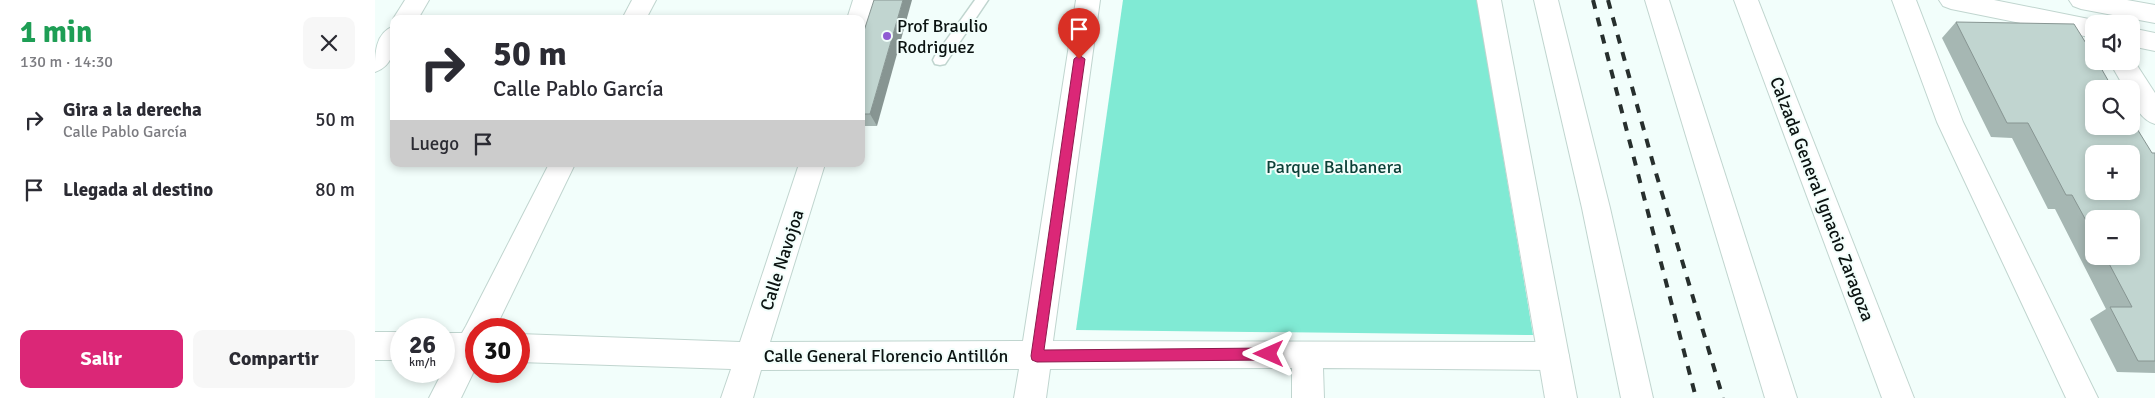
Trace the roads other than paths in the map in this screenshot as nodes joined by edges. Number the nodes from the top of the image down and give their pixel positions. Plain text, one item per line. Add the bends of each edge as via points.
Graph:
1 (417, 0) edge
2 (644, 0) edge
3 (865, 0) edge
4 (982, 0) edge
5 (1088, 0) edge
6 (1489, 0) edge
7 (1546, 0) edge
8 (1657, 0) edge
9 (1746, 0) edge
10 (1904, 0) edge
11 (1951, 0) edge
12 (2079, 0) edge
13 (2104, 10) edge
14 (2155, 14) edge
15 (408, 15) edge
16 (636, 15) edge
17 (860, 15) edge
18 (2085, 27) edge
19 (2140, 39) edge
20 (390, 41) edge
21 (2155, 42) edge
22 (940, 60) dead end
23 (375, 62) edge
24 (2127, 70) edge
25 (2155, 114) edge
26 (560, 167) edge
27 (811, 167) edge
28 (481, 318) edge
29 (375, 346) edge
30 (390, 346) edge
31 (530, 348) edge
32 (465, 350) edge
33 (1307, 354) junction
34 (751, 356) junction
35 (1037, 356) junction
36 (1554, 356) junction
37 (445, 398) edge
38 (737, 398) edge
39 (1030, 398) edge
40 (1308, 398) edge
41 (1561, 398) edge
42 (1637, 398) edge
43 (1781, 398) edge
44 (1898, 398) edge
45 (2082, 398) edge

1 - 15 main road
2 - 16 main road
3 - 17 main road
4 - 22 lane
5 - 35 main road
6 - 36 main road
7 - 42 main road
8 - 43 main road
9 - 44 main road, Calzada General Ignacio Zaragoza
10 - 45 main road via 1951,122
11 - 18 main road
12 - 13 main road
13 - 14 main road
19 - 21 main road
20 - 23 main road
24 - 25 main road
26 - 28 main road
27 - 34 main road, Calle Navojoa
29 - 30 main road
31 - 34 main road, Calle General Florencio Antillón
32 - 37 main road
33 - 35 main road, Calle General Florencio Antillón
33 - 36 main road, Calle General Florencio Antillón
33 - 40 main road
34 - 35 main road, Calle General Florencio Antillón
34 - 38 main road, Calle Navojoa
35 - 39 main road
36 - 41 main road

